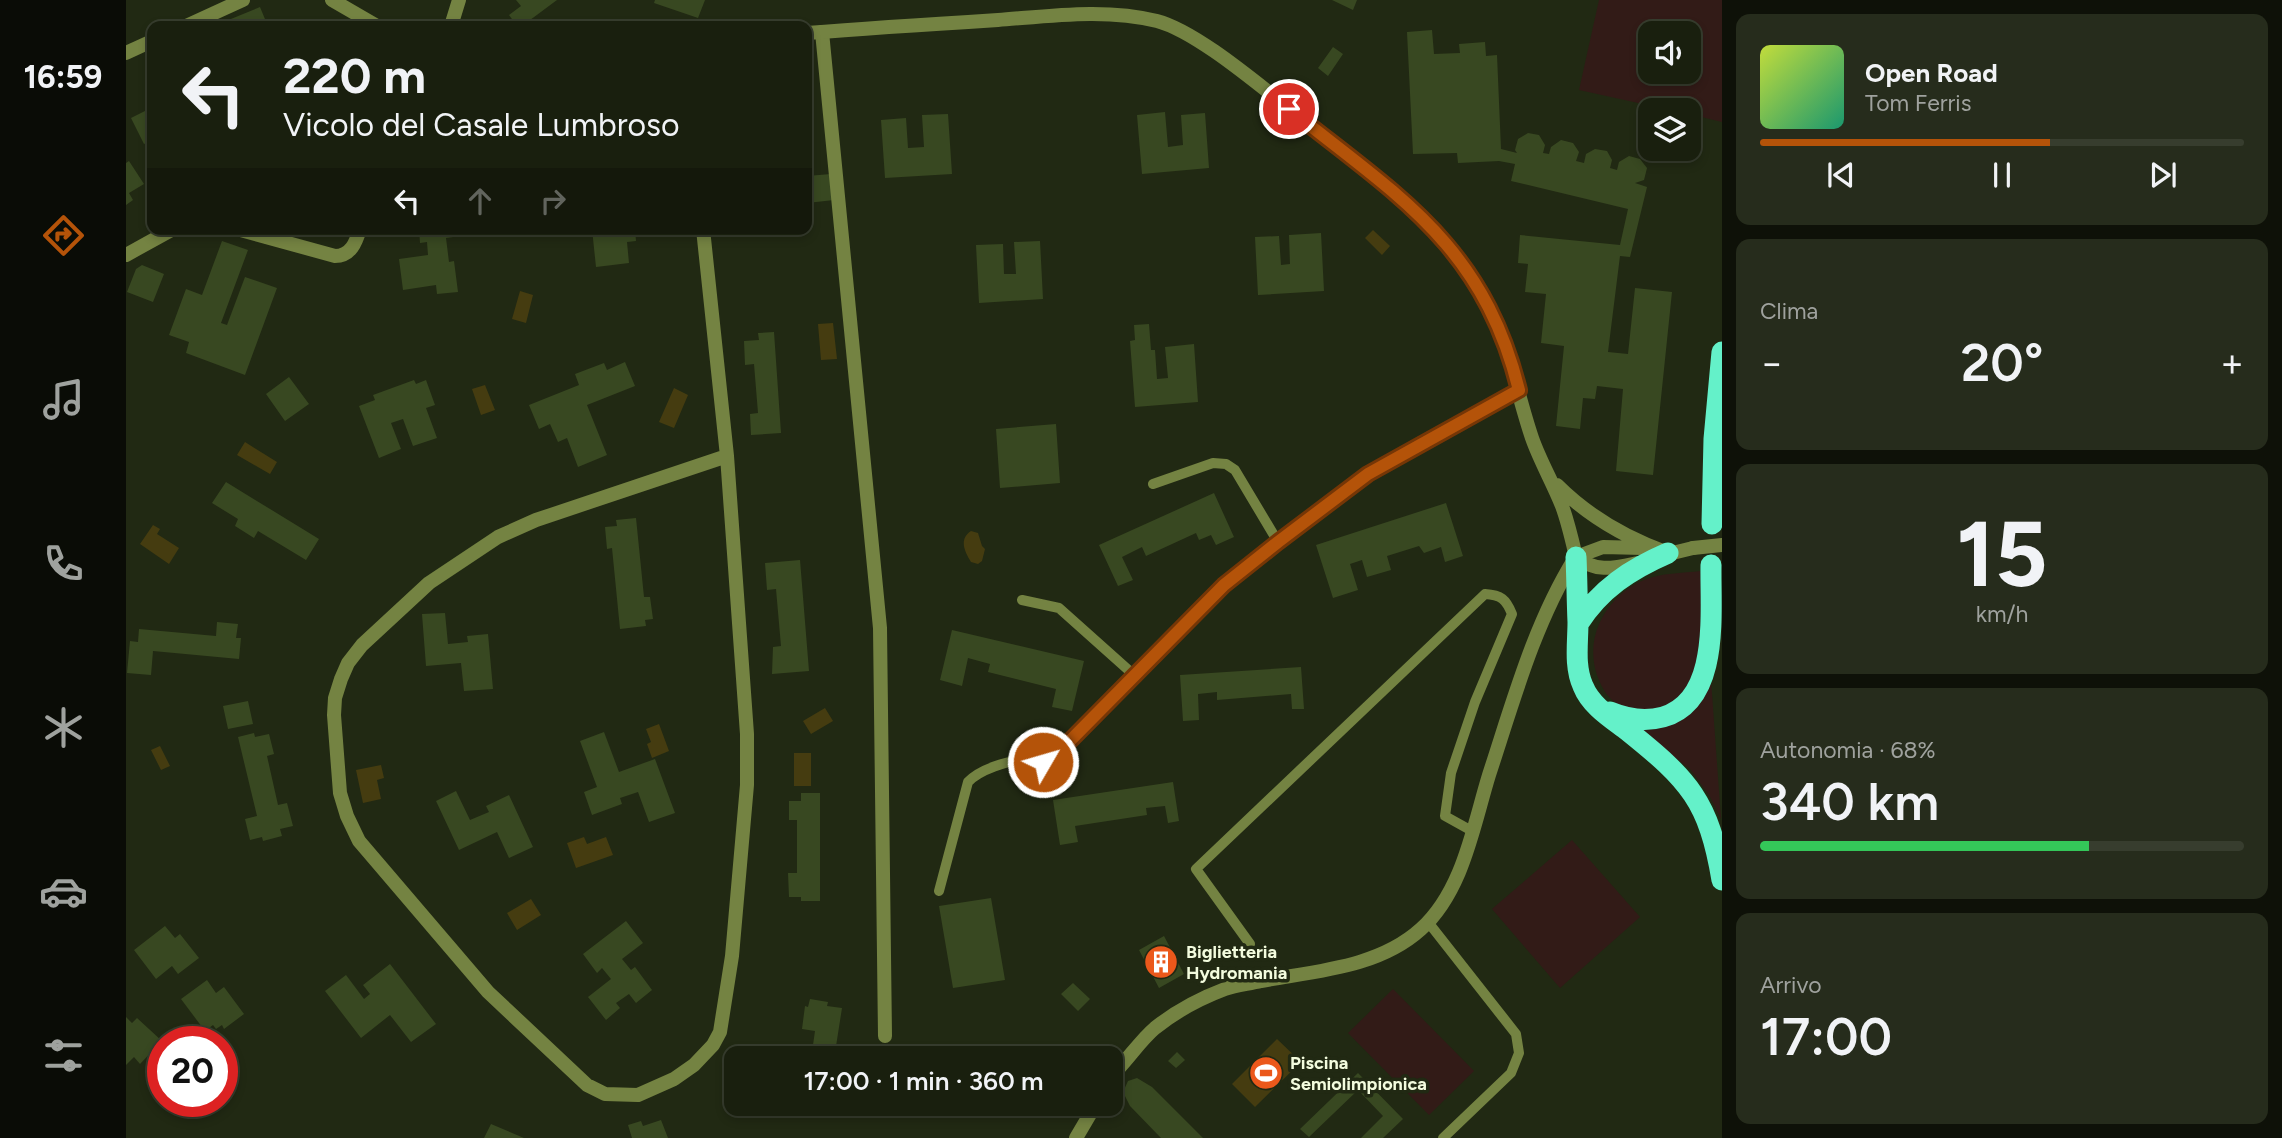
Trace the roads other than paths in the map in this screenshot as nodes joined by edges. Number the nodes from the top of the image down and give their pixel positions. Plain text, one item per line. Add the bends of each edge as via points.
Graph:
1 (243, 0) edge
2 (332, 0) edge
3 (459, 0) edge
4 (197, 21) edge
5 (368, 21) edge
6 (453, 21) edge
7 (822, 32) junction
8 (812, 33) edge
9 (147, 43) edge
10 (126, 53) edge
11 (162, 235) edge
12 (258, 235) edge
13 (358, 235) edge
14 (704, 235) edge
15 (126, 255) edge
16 (1722, 352) edge
17 (1519, 390) junction
18 (727, 456) junction
19 (1550, 479) junction
20 (1153, 484) dead end
21 (1712, 524) dead end
22 (1278, 542) junction
23 (1722, 545) edge
24 (1668, 553) junction
25 (1576, 557) junction
26 (1711, 565) dead end
27 (1021, 600) dead end
28 (1578, 624) junction
29 (1135, 675) junction
30 (1593, 702) junction
31 (1472, 831) junction
32 (1722, 880) edge
33 (939, 891) dead end
34 (1428, 922) junction
35 (1250, 944) dead end
36 (885, 1036) dead end
37 (1123, 1065) edge
38 (1089, 1116) edge
39 (1076, 1138) edge
40 (1443, 1138) edge

1 - 4 street
2 - 5 street
3 - 6 street
7 - 8 street
7 - 17 street via 1094,14 1146,19 1182,31 1289,109 1436,231 1489,307
7 - 36 street via 880,628
9 - 10 street
11 - 15 street
12 - 13 street via 341,256 353,247
14 - 18 street
16 - 21 highway
17 - 19 street
17 - 22 lane via 1368,474
18 - 18 street via 748,775 732,956 720,1030 711,1048 674,1079 638,1095 605,1094 582,1081 498,1004 359,841 340,793 335,698 348,663 362,645 429,583 489,542 536,520
19 - 24 street via 1600,521
19 - 25 street
20 - 22 lane via 1213,463 1226,464
22 - 29 lane via 1224,585
23 - 24 street, bridge
24 - 25 street via 1618,545
24 - 25 street via 1609,569 1591,567
24 - 28 highway via 1613,583
25 - 28 highway
25 - 31 street via 1556,590 1519,683
26 - 30 highway via 1709,647 1703,677 1688,702 1672,713 1643,719 1616,714
27 - 29 lane via 1059,608
28 - 30 highway via 1578,673
29 - 33 lane via 1053,758 1043,762 1023,759 978,772 968,782
30 - 32 highway via 1692,790 1709,823
31 - 34 street via 1450,894
31 - 35 lane via 1445,816 1451,773 1512,614 1499,595 1485,594 1196,869
34 - 37 street via 1387,951 1348,966 1226,988 1189,1005 1155,1028
34 - 40 lane via 1516,1034 1519,1053 1511,1073
38 - 39 street

